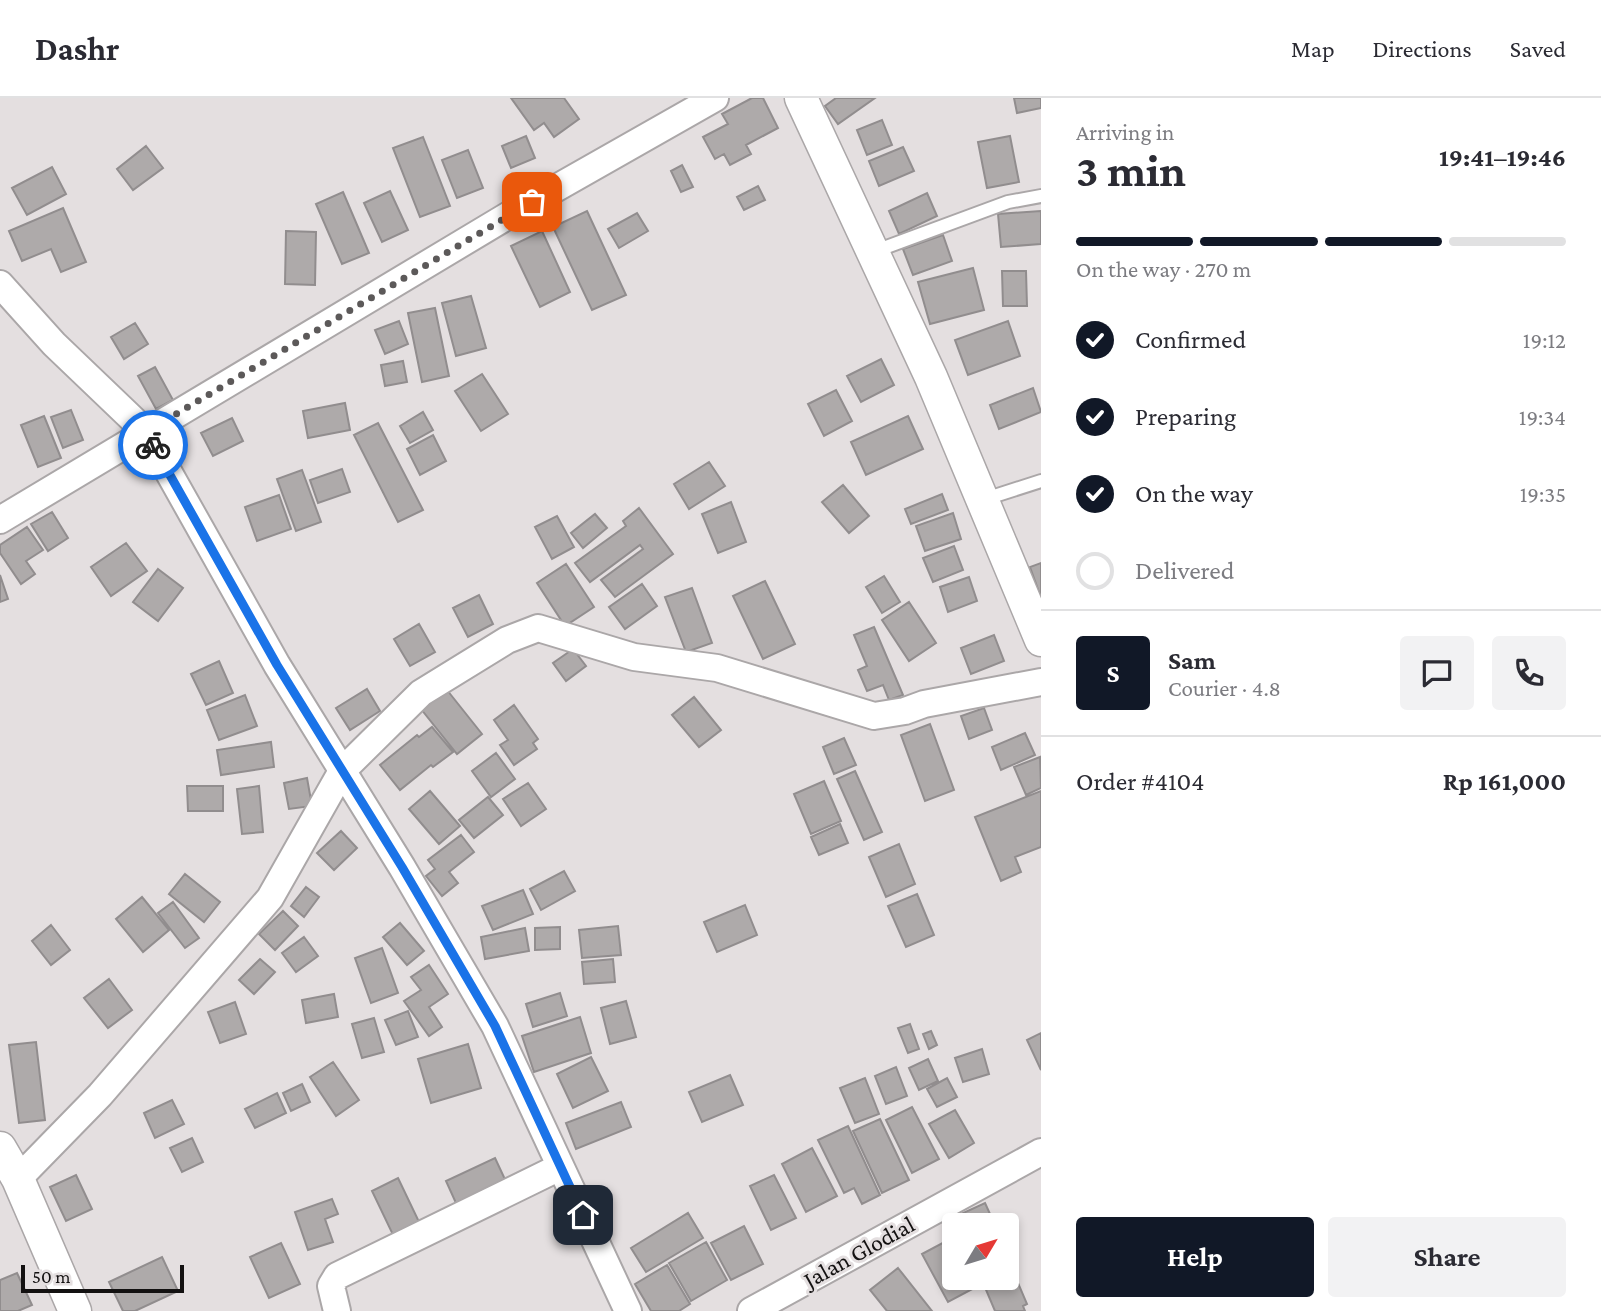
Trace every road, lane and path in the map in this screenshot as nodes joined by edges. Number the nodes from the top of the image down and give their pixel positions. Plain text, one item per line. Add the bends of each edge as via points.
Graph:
1 (715, 98) edge
2 (801, 98) edge
3 (1041, 196) edge
4 (873, 252) junction
5 (0, 285) edge
6 (146, 432) junction
7 (1041, 481) edge
8 (982, 500) junction
9 (0, 520) edge
10 (1041, 640) edge
11 (1041, 682) edge
12 (342, 771) junction
13 (0, 1148) edge
14 (1041, 1152) edge
15 (560, 1167) junction
16 (18, 1179) junction
17 (75, 1311) edge
18 (337, 1311) edge
19 (628, 1311) edge
20 (751, 1311) edge

1 - 6 street
2 - 4 street
3 - 4 lane via 1008,202
4 - 8 street
5 - 6 street
6 - 9 street
6 - 12 street
7 - 8 lane
8 - 10 street
11 - 12 street via 874,716 718,668 635,657 538,628 507,640 421,693
12 - 15 street via 495,1026
12 - 16 street via 270,898 100,1095
13 - 16 street
14 - 20 street, Jalan Glodial
15 - 18 street via 337,1276 331,1286
15 - 19 street
16 - 17 street

